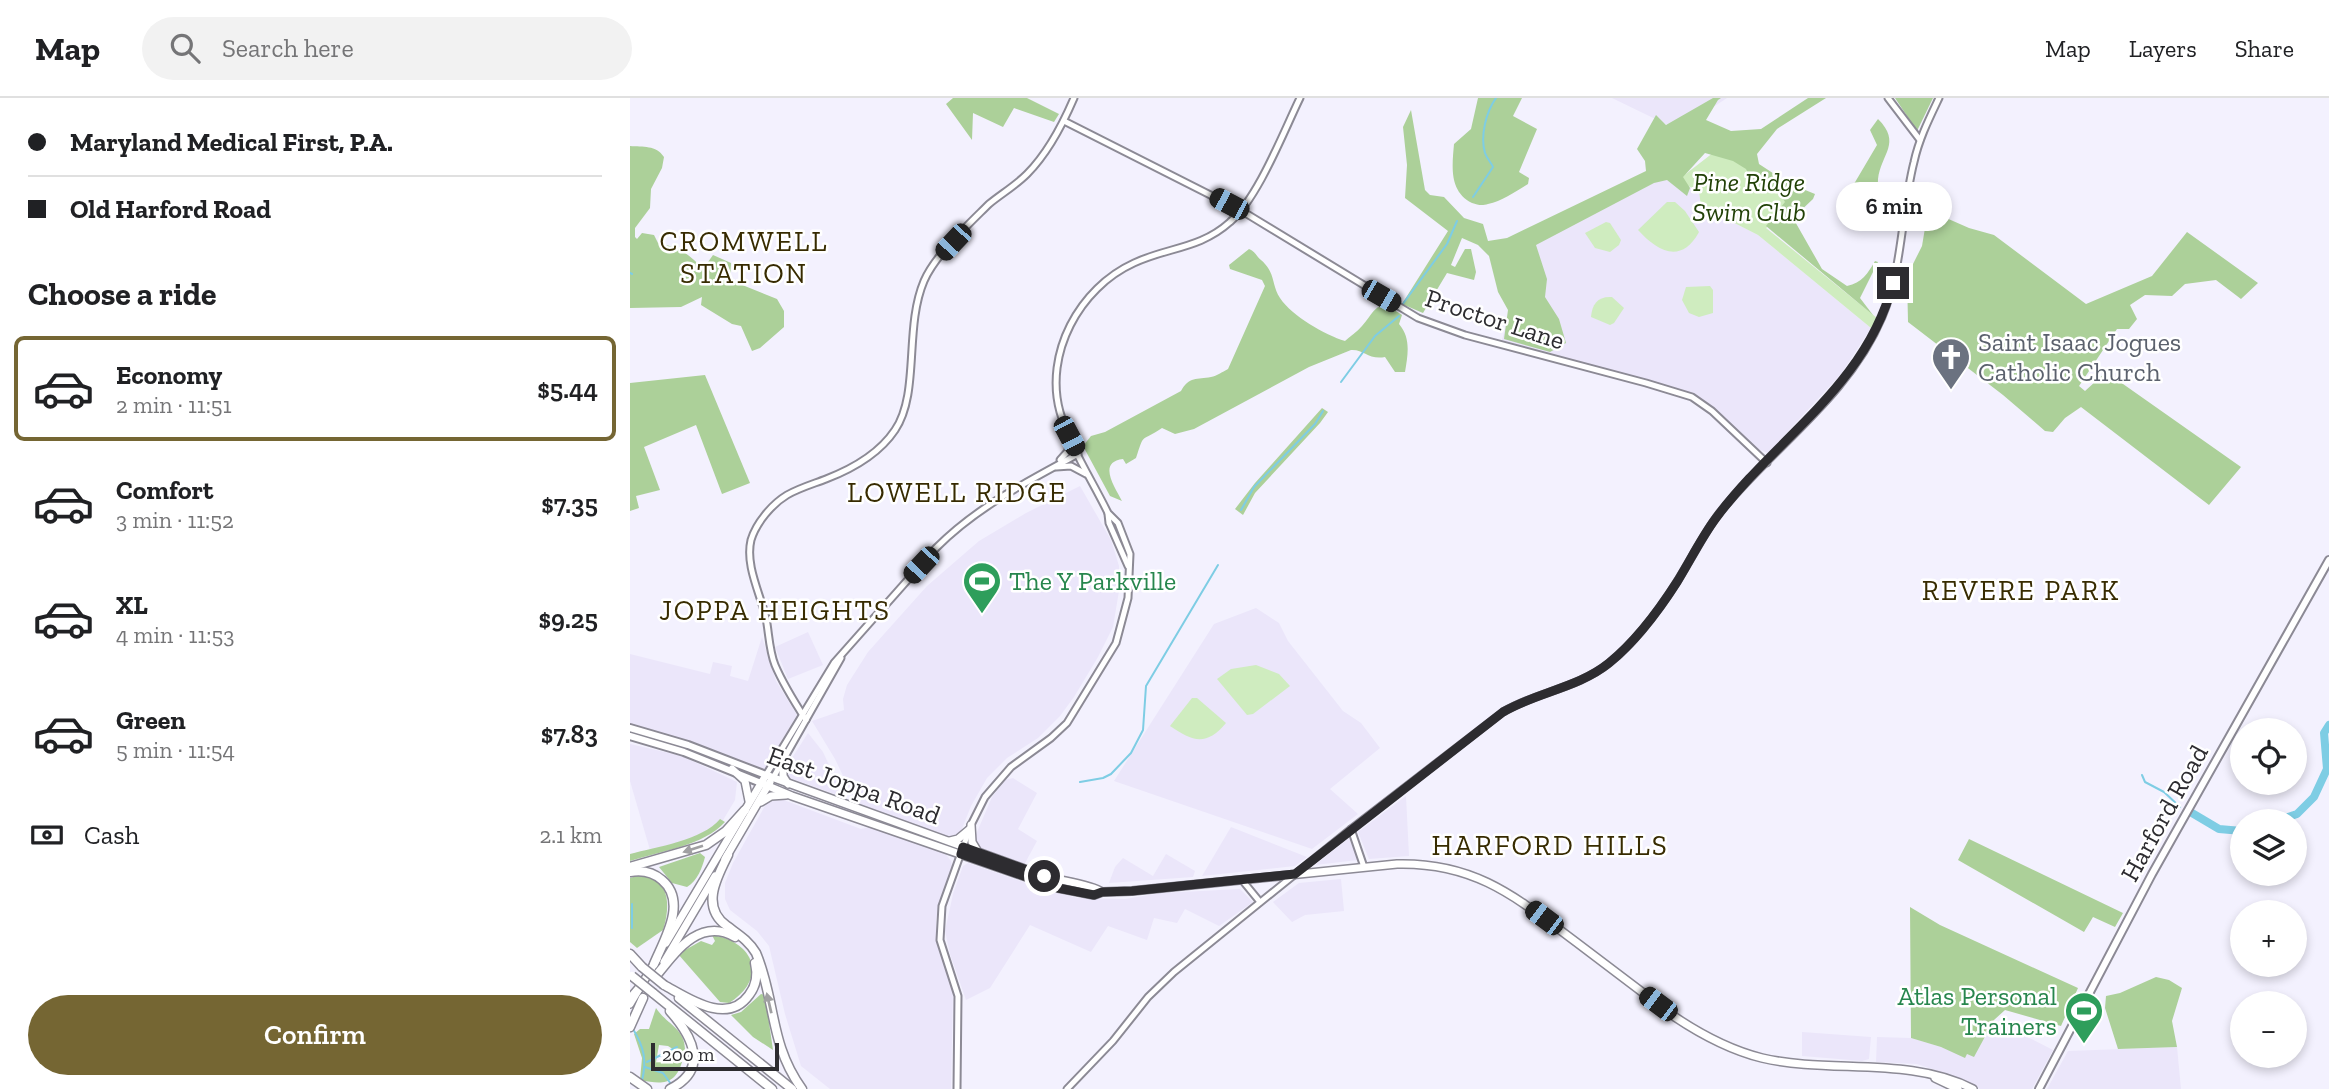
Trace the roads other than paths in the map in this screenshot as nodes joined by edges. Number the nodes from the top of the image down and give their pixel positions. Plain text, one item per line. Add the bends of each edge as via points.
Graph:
1 (1074, 98) edge
2 (1300, 98) edge
3 (1888, 98) edge
4 (1939, 98) edge
5 (1064, 121) junction
6 (1920, 140) junction
7 (1242, 211) junction
8 (1069, 436) junction
9 (1078, 454) junction
10 (1767, 463) junction
11 (1049, 468) junction
12 (1089, 475) junction
13 (2329, 560) edge
14 (804, 717) junction
15 (630, 728) edge
16 (630, 736) edge
17 (783, 762) junction
18 (732, 769) junction
19 (769, 776) junction
20 (764, 784) junction
21 (789, 784) junction
22 (792, 796) junction
23 (749, 808) junction
24 (970, 827) junction
25 (1351, 829) junction
26 (947, 842) junction
27 (962, 851) junction
28 (978, 853) junction
29 (728, 855) junction
30 (1364, 867) junction
31 (630, 869) edge
32 (1295, 874) junction
33 (1242, 880) junction
34 (1102, 892) junction
35 (1260, 902) junction
36 (630, 956) edge
37 (654, 964) junction
38 (631, 975) edge
39 (656, 976) junction
40 (664, 985) junction
41 (641, 986) joint
42 (656, 995) junction
43 (643, 998) junction
44 (630, 1002) edge
45 (630, 1020) edge
46 (630, 1027) edge
47 (1932, 1076) junction
48 (630, 1077) edge
49 (647, 1089) edge
50 (670, 1089) edge
51 (772, 1089) edge
52 (792, 1089) edge
53 (802, 1089) edge
54 (957, 1089) edge
55 (1067, 1089) edge
56 (1958, 1089) edge
57 (1973, 1089) edge
58 (2039, 1089) edge

1 - 5 street
2 - 7 street
3 - 6 street
4 - 6 street
5 - 7 street, Proctor Lane
5 - 14 street via 1033,168 986,208 927,276 914,314 906,404 891,435 854,466 783,497 752,537 752,568 772,656
6 - 10 street via 1893,283 1878,326 1849,374
7 - 8 street via 1204,240 1121,270 1087,299 1068,330 1057,366 1059,410
7 - 10 street, Proctor Lane via 1439,327 1692,397
8 - 9 street
8 - 11 street via 1067,454
9 - 11 street
9 - 12 street
10 - 25 street via 1716,518 1667,597 1613,660 1580,681 1503,712
11 - 12 street via 1071,466
11 - 14 street via 992,501 951,533 827,673
12 - 24 street via 1118,523 1130,554 1128,598 1120,632 1066,723 1001,777
13 - 58 main road, Harford Road via 2152,874
14 - 17 street
14 - 19 street
15 - 19 main road, East Joppa Road
16 - 18 main road, East Joppa Road
17 - 19 street
17 - 21 main road via 783,776
18 - 20 main road, East Joppa Road
18 - 23 main road via 745,781
19 - 20 main road
19 - 21 main road, East Joppa Road
20 - 22 main road, East Joppa Road
20 - 23 main road
21 - 26 main road, East Joppa Road
22 - 23 main road via 771,796
22 - 27 main road, East Joppa Road
23 - 29 main road
23 -> 31 highway via 706,845
23 - 37 main road
24 - 26 main road
24 - 27 street
24 - 28 main road
25 - 30 street
25 - 32 street
26 - 27 main road, East Joppa Road
27 - 28 main road, East Joppa Road
27 - 34 main road, East Joppa Road via 1058,888 1094,895
27 - 54 street via 941,911 939,935 958,992
28 - 34 main road, East Joppa Road
29 - 39 main road
53 -> 29 highway via 780,1048 756,953 747,940 722,922 713,907 713,889
30 - 32 main road, East Joppa Road
30 - 47 main road, East Joppa Road via 1430,865 1497,886 1675,1017 1730,1048 1781,1061
31 - 37 highway via 657,877 673,898 672,919
32 - 33 main road, East Joppa Road
32 - 35 street
33 - 34 main road, East Joppa Road
33 - 35 street
35 - 55 street via 1164,981
36 - 40 highway, bridge
37 - 41 main road
38 - 42 highway, bridge
39 - 40 highway via 686,941 712,931 742,942 756,968 749,995 730,1008 707,1007
39 - 43 main road
40 - 52 highway
41 - 44 highway
42 - 50 highway via 682,1026 694,1050 688,1075
42 - 51 highway
43 - 45 main road
43 - 46 highway
47 - 56 main road, East Joppa Road
47 - 57 main road, East Joppa Road
48 - 49 highway

